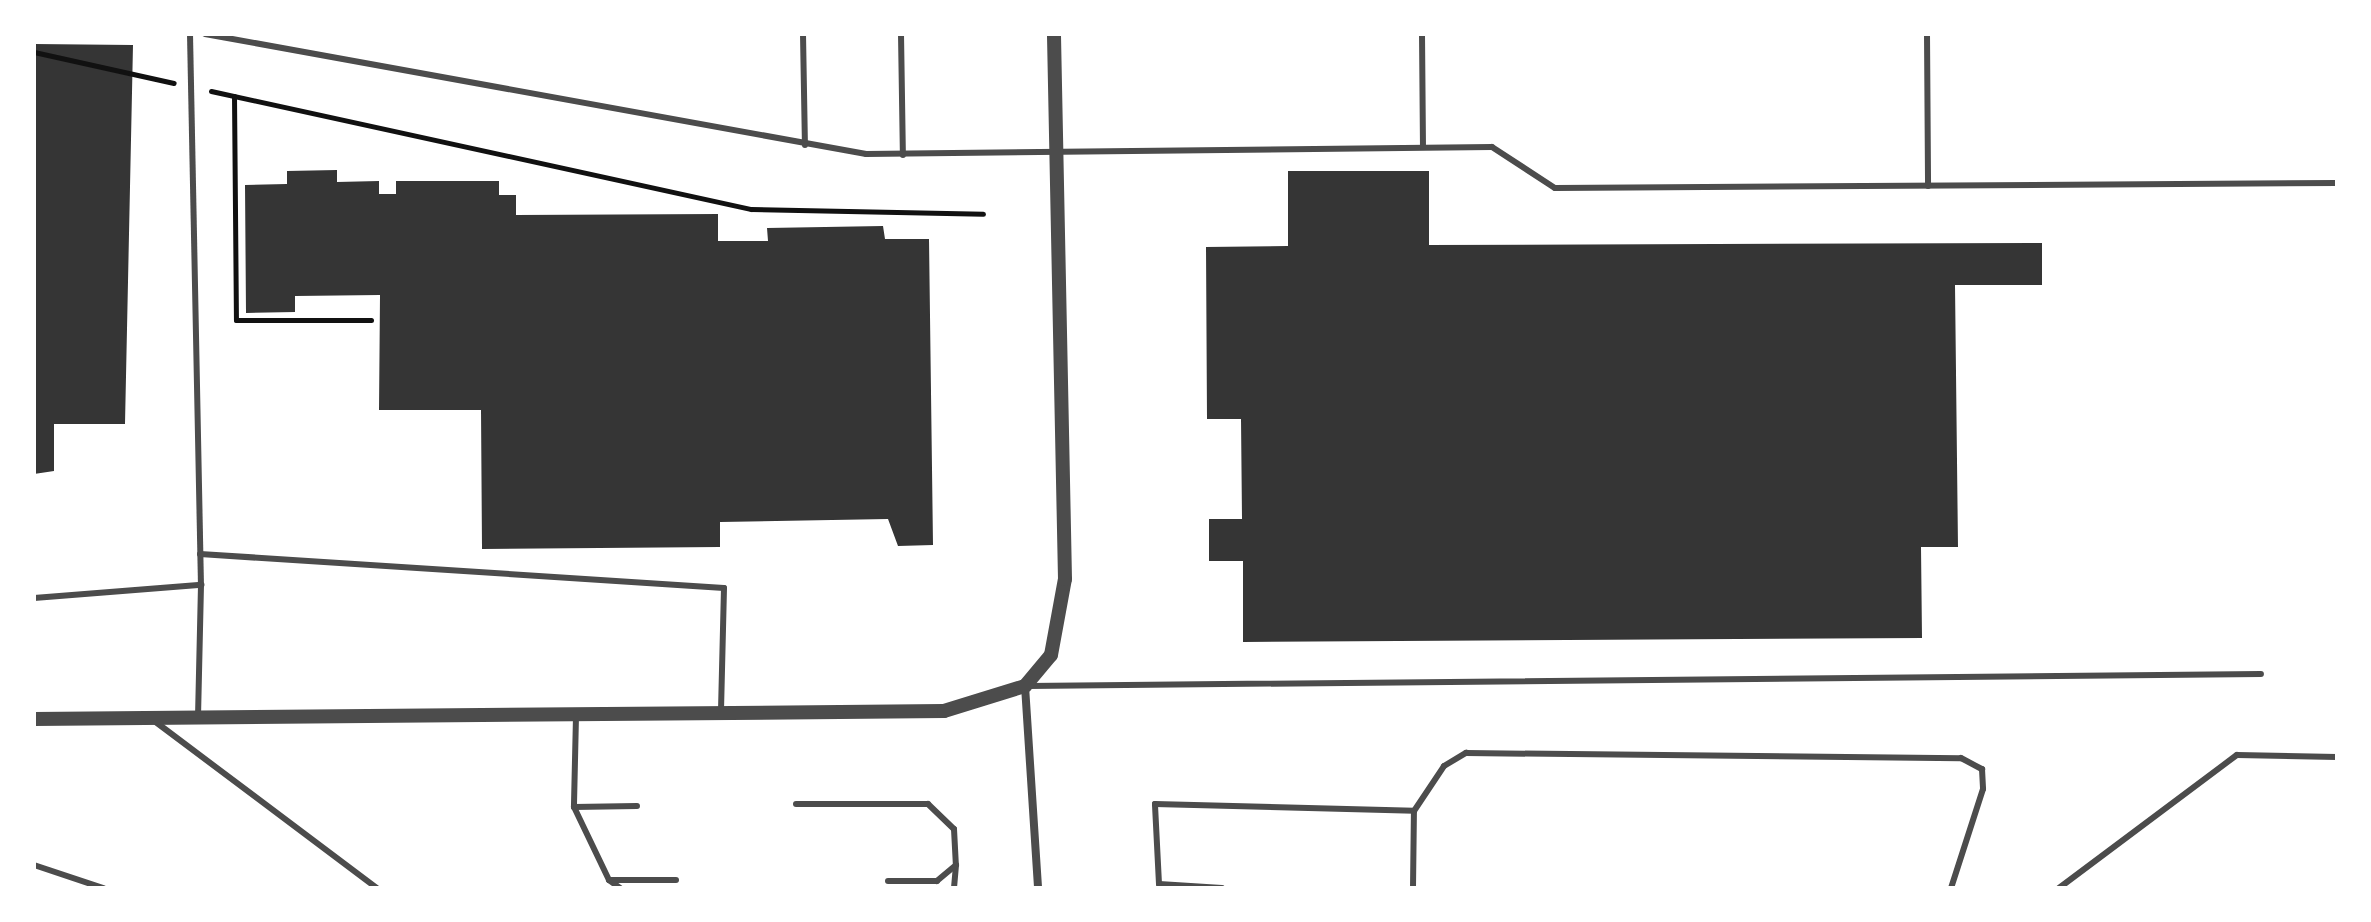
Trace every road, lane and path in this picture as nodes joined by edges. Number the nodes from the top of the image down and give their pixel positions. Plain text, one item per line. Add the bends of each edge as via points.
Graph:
1 (190, 34) edge
2 (205, 34) edge
3 (803, 34) edge
4 (901, 34) edge
5 (1054, 34) edge
6 (1422, 34) edge
7 (1927, 34) edge
8 (34, 52) edge
9 (192, 87) junction
10 (234, 96) junction
11 (805, 145) junction
12 (1423, 147) junction
13 (1054, 150) junction
14 (903, 155) junction
15 (2337, 183) edge
16 (1928, 186) junction
17 (983, 214) dead end
18 (371, 320) dead end
19 (200, 554) junction
20 (201, 585) junction
21 (34, 598) edge
22 (2261, 674) dead end
23 (1025, 686) junction
24 (721, 711) junction
25 (576, 712) junction
26 (144, 713) junction
27 (198, 713) junction
28 (34, 719) edge
29 (2337, 757) edge
30 (796, 804) dead end
31 (637, 806) dead end
32 (574, 807) junction
33 (1414, 811) junction
34 (34, 865) edge
35 (956, 865) junction
36 (93, 880) junction
37 (609, 880) junction
38 (676, 880) dead end
39 (888, 881) dead end
40 (87, 888) edge
41 (103, 888) edge
42 (377, 888) edge
43 (620, 888) edge
44 (954, 888) edge
45 (1038, 888) edge
46 (1222, 888) edge
47 (1413, 888) edge
48 (1951, 888) edge
49 (2059, 888) edge

1 - 9 lane
2 - 11 lane
3 - 11 lane
4 - 14 lane
5 - 13 street
6 - 12 lane
7 - 16 lane
8 - 9 path
9 - 10 path
9 - 19 lane
10 - 17 path via 751,209
10 - 18 path via 236,320
11 - 14 lane
12 - 13 lane
12 - 16 lane via 1492,147 1555,188
13 - 14 lane
13 - 23 street via 1065,579 1051,655
15 - 16 lane
19 - 20 lane
19 - 24 lane via 724,588
20 - 21 lane
20 - 27 lane
22 - 23 lane
23 - 24 street via 1005,698 944,711
23 - 45 street
24 - 25 street
25 - 27 street
25 - 32 lane
26 - 27 street
26 - 28 street
26 - 42 lane
29 - 49 lane via 2237,755
30 - 35 lane via 928,804 954,829
31 - 32 lane
32 - 37 lane
33 - 46 lane via 1155,804 1159,884
33 - 47 lane
33 - 48 lane via 1444,766 1466,753 1961,758 1982,769 1983,789
34 - 36 lane
35 - 39 lane via 937,881
35 - 44 lane
36 - 40 lane
36 - 41 lane
37 - 38 lane
37 - 43 lane

